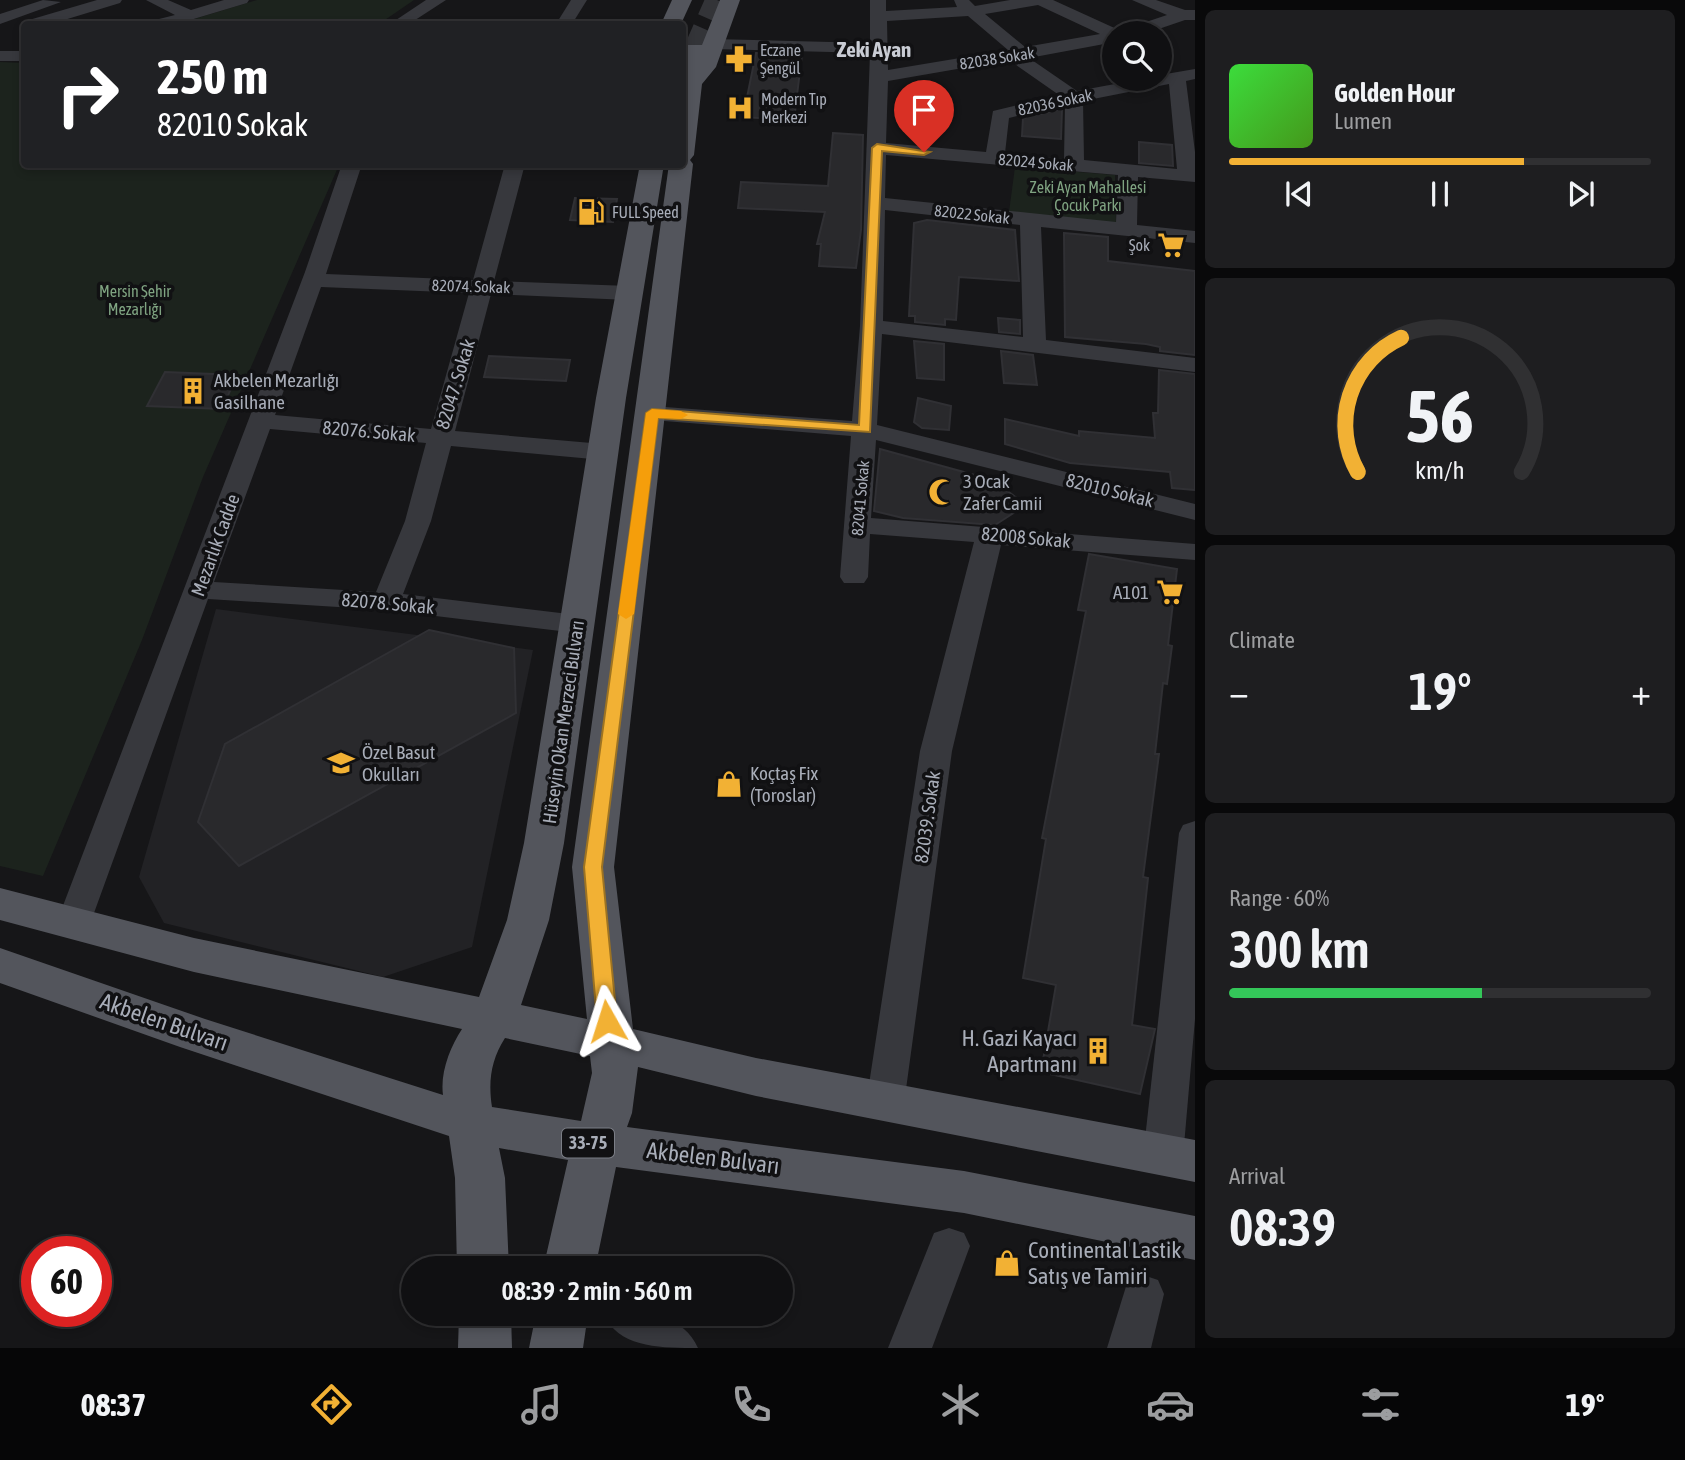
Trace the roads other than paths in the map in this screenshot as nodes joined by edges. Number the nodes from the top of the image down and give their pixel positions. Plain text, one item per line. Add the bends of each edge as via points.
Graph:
1 (60, 0) edge
2 (114, 0) edge
3 (154, 0) edge
4 (241, 0) edge
5 (438, 0) edge
6 (579, 0) edge
7 (682, 0) edge
8 (730, 0) edge
9 (1040, 0) edge
10 (1140, 0) edge
11 (965, 5) edge
12 (878, 8) edge
13 (190, 15) junction
14 (1189, 15) edge
15 (0, 19) edge
16 (45, 21) edge
17 (170, 21) edge
18 (403, 21) edge
19 (566, 21) edge
20 (672, 21) edge
21 (1172, 21) edge
22 (21, 29) edge
23 (1102, 30) edge
24 (1172, 32) edge
25 (1184, 34) dead end
26 (0, 35) edge
27 (1102, 38) edge
28 (704, 47) junction
29 (878, 48) junction
30 (1018, 54) junction
31 (0, 56) edge
32 (21, 56) edge
33 (1186, 76) edge
34 (879, 77) junction
35 (1074, 97) junction
36 (686, 123) edge
37 (1189, 129) edge
38 (877, 148) junction
39 (995, 158) junction
40 (1074, 165) junction
41 (351, 168) edge
42 (514, 168) edge
43 (651, 168) edge
44 (681, 168) edge
45 (1128, 170) junction
46 (1192, 175) edge
47 (874, 203) junction
48 (1030, 221) junction
49 (1126, 231) junction
50 (1195, 237) edge
51 (314, 280) junction
52 (484, 287) junction
53 (629, 293) junction
54 (871, 326) junction
55 (1035, 344) junction
56 (1195, 365) edge
57 (652, 413) junction
58 (261, 421) junction
59 (866, 429) junction
60 (439, 438) junction
61 (603, 452) junction
62 (1195, 512) edge
63 (857, 525) junction
64 (989, 534) junction
65 (1195, 552) edge
66 (854, 577) dead end
67 (198, 590) junction
68 (386, 601) junction
69 (577, 624) junction
70 (1195, 833) edge
71 (0, 904) edge
72 (73, 924) junction
73 (1190, 938) edge
74 (0, 965) edge
75 (493, 1020) junction
76 (609, 1042) junction
77 (885, 1104) junction
78 (470, 1123) junction
79 (596, 1144) junction
80 (1179, 1159) edge
81 (1195, 1238) edge
82 (949, 1246) dead end
83 (483, 1256) edge
84 (572, 1256) edge
85 (1143, 1294) dead end
86 (560, 1326) edge
87 (638, 1326) edge
88 (1133, 1346) edge
89 (556, 1348) edge
90 (676, 1348) edge
91 (909, 1348) edge

1 - 15 street
2 - 16 street
3 - 13 street
4 - 13 street
5 - 18 street
6 - 19 street
7 - 20 main road
8 - 28 main road
9 - 11 street
9 - 23 street
10 - 14 street
11 - 12 street
11 - 30 street
12 - 29 street, 82041 Sokak
13 - 17 street
14 - 21 street
22 - 26 street
24 - 25 street
27 - 30 street, 82038 Sokak
28 - 29 street
28 - 36 main road via 691,82
29 - 34 street, 82041 Sokak
30 - 34 street, 82038 Sokak
30 - 35 street
31 - 32 street
33 - 35 street, 82036 Sokak
33 - 37 street
34 - 38 street, 82041 Sokak
35 - 39 street, 82036 Sokak via 1000,115
35 - 40 street
37 - 46 street
38 - 39 street, 82024 Sokak
38 - 47 street, 82041 Sokak
39 - 40 street, 82024 Sokak
40 - 45 street, 82024 Sokak
41 - 51 street, Mezarlık Cadde
42 - 52 street, 82047. Sokak
43 - 53 main road, Hüseyin Okan Merzeci Bulvarı
44 - 57 main road
45 - 46 street, 82024 Sokak
45 - 49 street
47 - 48 street, 82022 Sokak
47 - 54 street, 82041 Sokak
48 - 49 street, 82022 Sokak
48 - 55 street
49 - 50 street, 82022 Sokak
51 - 52 street, 82074. Sokak
51 - 58 street, Mezarlık Cadde
52 - 53 street, 82074. Sokak
52 - 60 street, 82047. Sokak
53 - 61 main road, Hüseyin Okan Merzeci Bulvarı
54 - 55 street
54 - 59 street, 82041 Sokak
55 - 56 street
57 - 59 street, 82010 Sokak
57 - 76 main road via 593,867
58 - 60 street, 82076. Sokak
58 - 67 street, Mezarlık Cadde
59 - 62 street, 82010 Sokak
59 - 63 street, 82041 Sokak
60 - 61 street, 82076. Sokak
60 - 68 street, 82047. Sokak via 418,522
61 - 69 main road, Hüseyin Okan Merzeci Bulvarı
63 - 64 street, 82008 Sokak
63 - 66 street, 82041 Sokak
64 - 65 street, 82008 Sokak
64 - 77 street, 82039. Sokak via 936,751
67 - 68 street, 82078. Sokak
67 - 72 street, Mezarlık Cadde
68 - 69 street, 82078. Sokak
69 - 75 main road, Hüseyin Okan Merzeci Bulvarı via 528,920
70 - 73 street
71 - 72 main road
72 - 75 main road
73 - 80 street
74 - 78 main road, Akbelen Bulvarı / 33-75
75 - 76 main road
75 - 78 main road, Hüseyin Okan Merzeci Bulvarı via 474,1049 465,1085
76 - 77 main road
76 - 79 main road via 615,1073 608,1113
77 - 80 main road
78 - 79 main road, Akbelen Bulvarı / 33-75
78 - 83 main road, Hüseyin Okan Merzeci Bulvarı via 480,1178
79 - 81 main road, Akbelen Bulvarı / 33-75 via 964,1192
79 - 84 main road
82 - 91 street
85 - 88 street
86 - 89 main road
87 - 90 street

